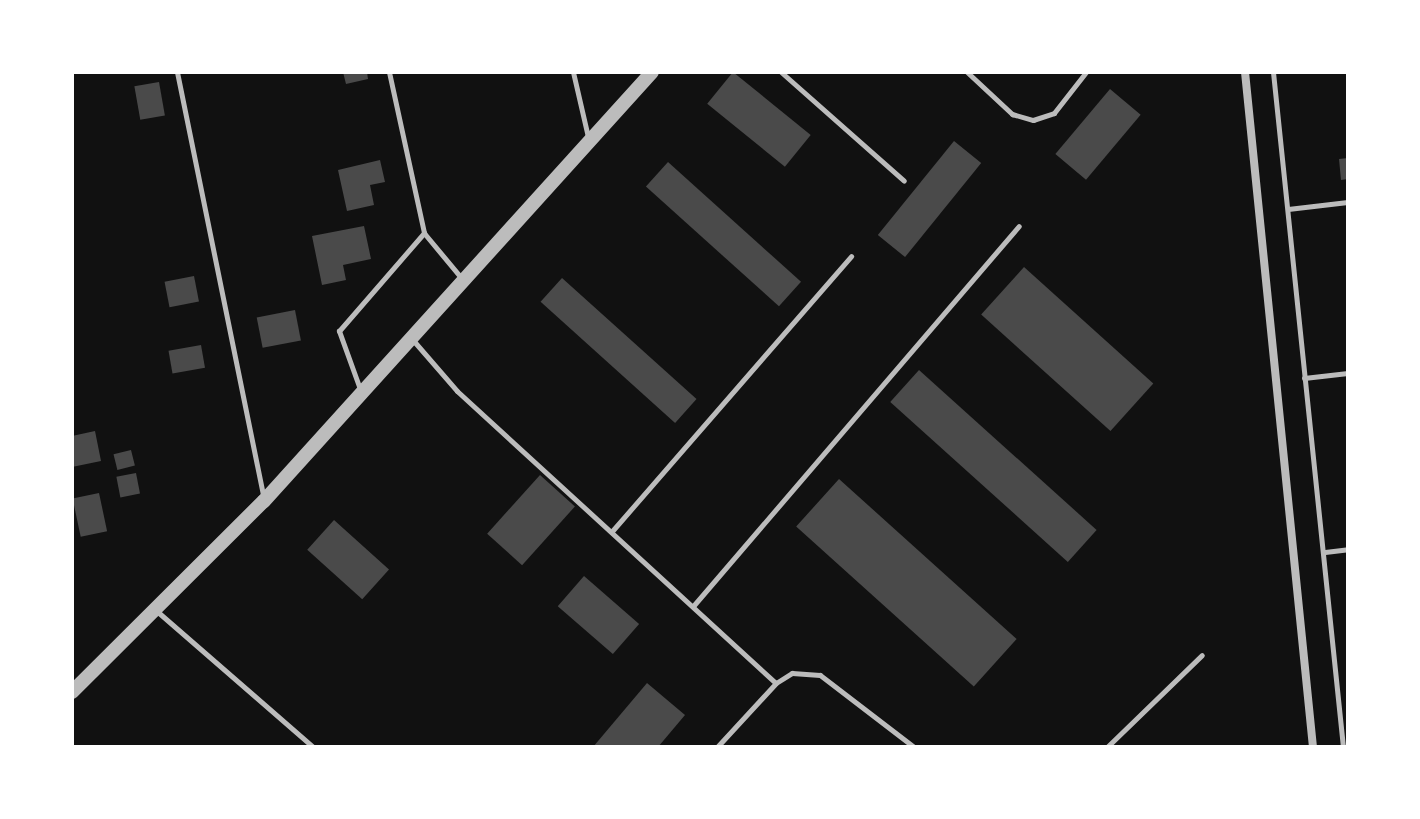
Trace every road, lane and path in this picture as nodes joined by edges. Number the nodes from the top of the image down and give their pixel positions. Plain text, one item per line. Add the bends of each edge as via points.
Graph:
1 (177, 72) edge
2 (389, 72) edge
3 (573, 72) edge
4 (652, 72) edge
5 (781, 72) edge
6 (967, 72) edge
7 (1086, 72) edge
8 (1245, 72) edge
9 (1273, 72) edge
10 (589, 142) junction
11 (904, 181) dead end
12 (1348, 202) edge
13 (1288, 209) junction
14 (1019, 226) dead end
15 (424, 233) junction
16 (851, 256) dead end
17 (463, 281) junction
18 (411, 338) junction
19 (1348, 373) edge
20 (1304, 378) junction
21 (361, 394) junction
22 (264, 501) junction
23 (613, 530) junction
24 (1348, 549) edge
25 (1325, 552) junction
26 (694, 605) junction
27 (159, 613) junction
28 (1202, 655) dead end
29 (776, 683) junction
30 (72, 692) edge
31 (1348, 721) edge
32 (1340, 722) junction
33 (313, 747) edge
34 (717, 747) edge
35 (914, 747) edge
36 (1107, 747) edge
37 (1313, 747) edge
38 (1343, 747) edge

1 - 22 lane
2 - 15 lane
3 - 10 lane
4 - 10 street
5 - 11 lane
6 - 7 lane via 1012,114 1033,120 1054,113
8 - 37 street
9 - 13 lane
10 - 17 street
12 - 13 lane
13 - 20 lane
14 - 26 lane
15 - 17 lane
15 - 21 lane via 339,331
16 - 23 lane
17 - 18 street
18 - 21 street
18 - 23 lane via 457,391
19 - 20 lane
20 - 25 lane
21 - 22 street
22 - 27 street
23 - 26 lane
24 - 25 lane
25 - 32 lane
26 - 29 lane
27 - 30 street
27 - 33 lane
28 - 36 lane
29 - 34 lane
29 - 35 lane via 801,671 829,679
31 - 32 lane
32 - 38 lane

